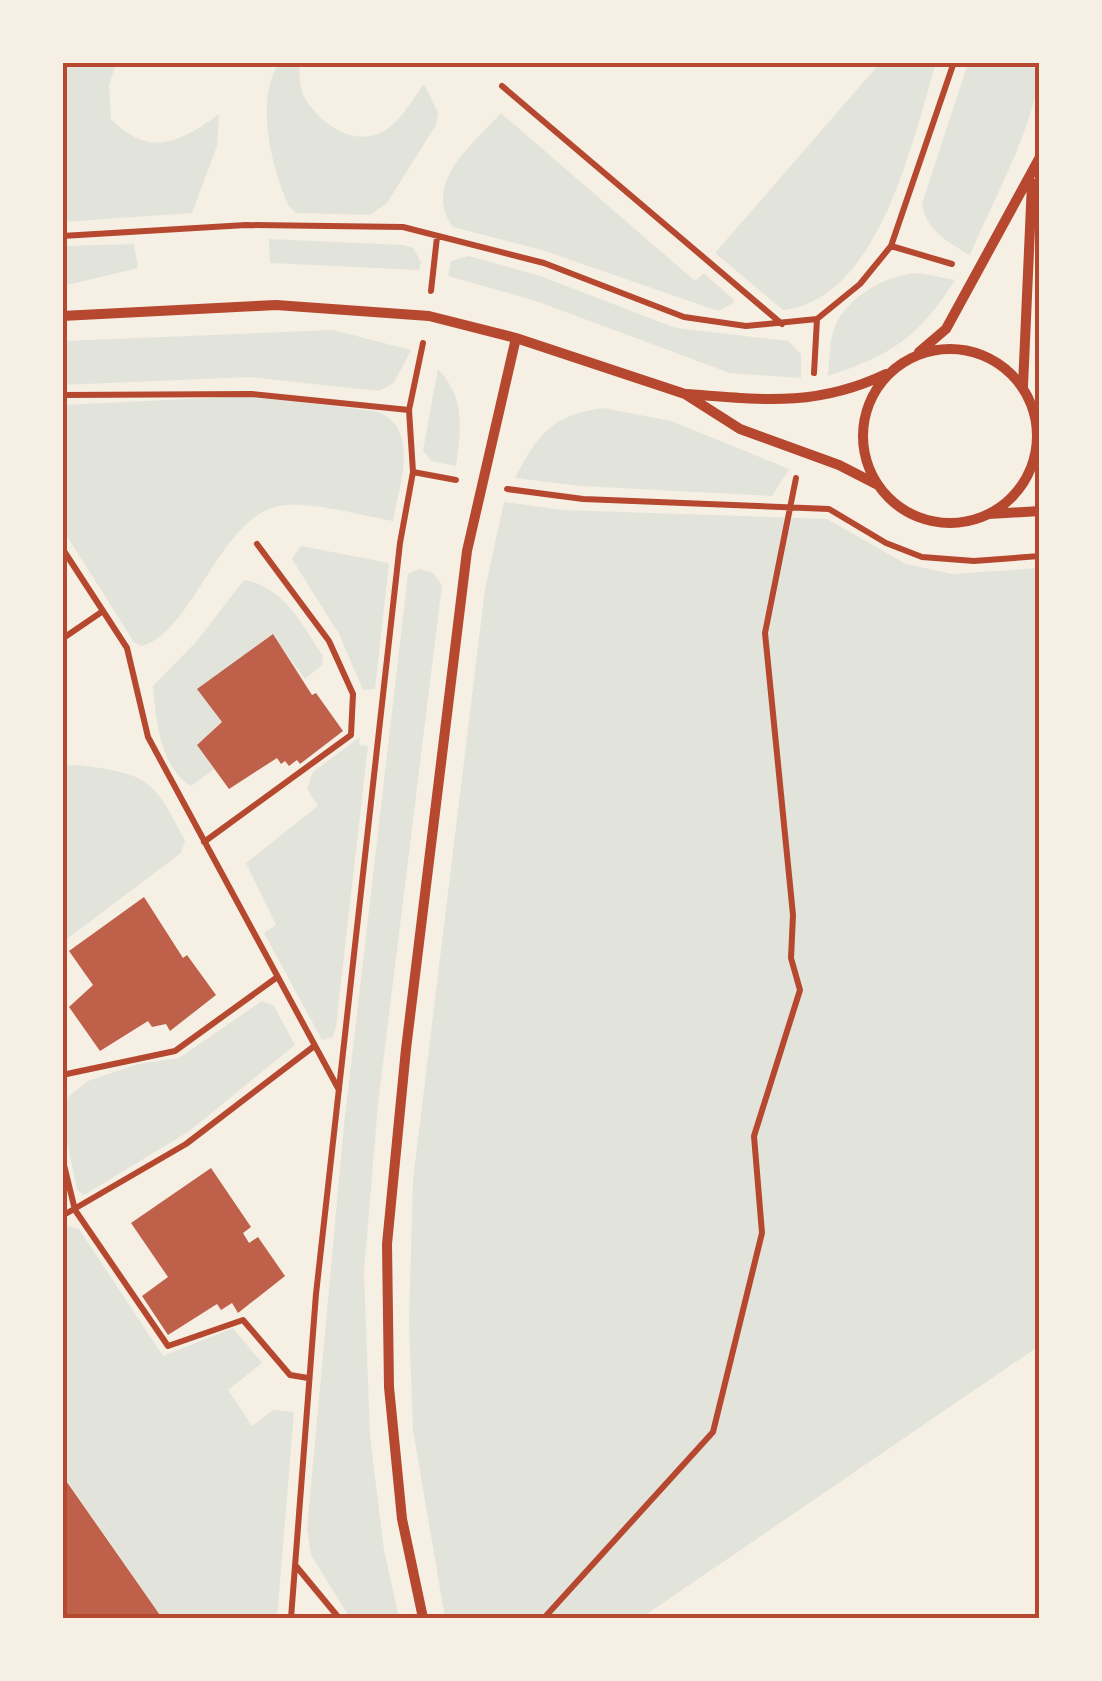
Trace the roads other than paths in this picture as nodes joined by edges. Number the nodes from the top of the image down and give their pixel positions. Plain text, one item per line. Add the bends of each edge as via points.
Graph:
1 (1040, 157) edge
2 (1032, 178) junction
3 (62, 316) edge
4 (516, 338) junction
5 (914, 356) junction
6 (891, 371) junction
7 (1023, 388) junction
8 (685, 394) junction
9 (1036, 411) edge
10 (878, 484) junction
11 (1040, 511) edge
12 (988, 514) junction
13 (423, 1618) edge

1 - 2 street
2 - 5 street via 946,329
2 - 7 street
3 - 4 street via 276,305 429,316
4 - 8 street
4 - 13 street via 462,590 387,1244 402,1519
5 - 6 street
5 - 7 street via 974,353 1006,369
6 - 8 street via 812,400
6 - 10 street via 866,414 865,450
7 - 9 street
8 - 10 street via 740,429
9 - 12 street via 1034,458 1025,481
10 - 12 street via 916,516 952,522
11 - 12 street

